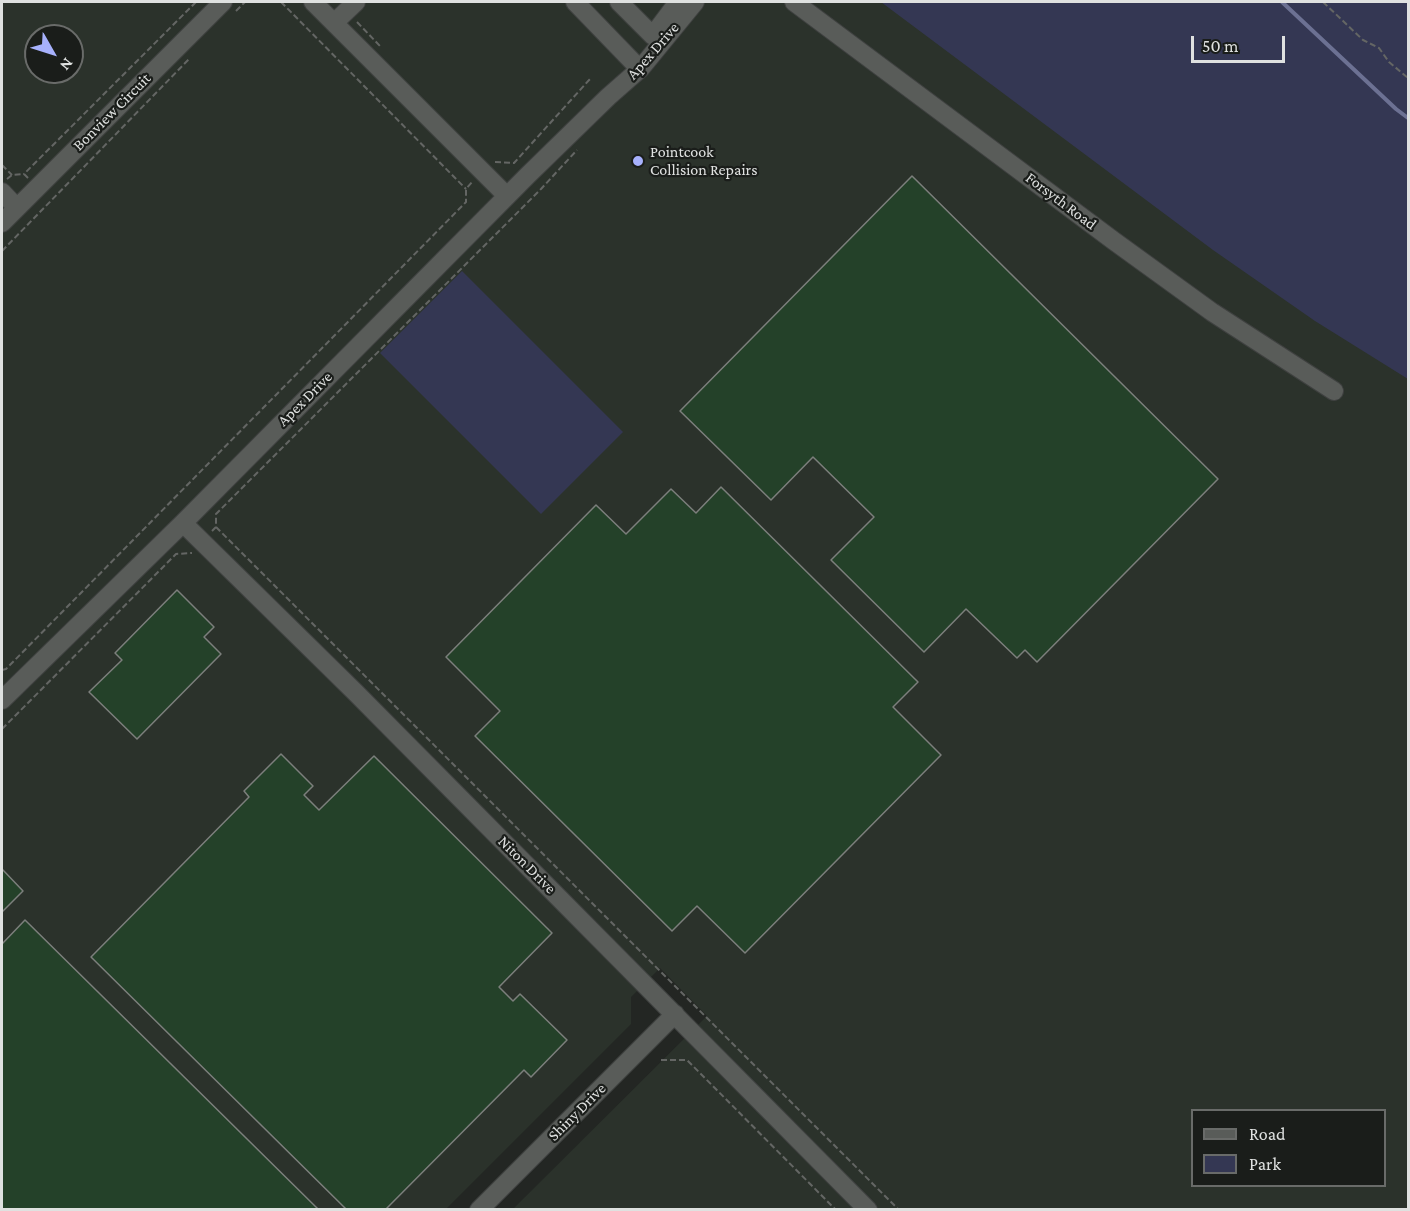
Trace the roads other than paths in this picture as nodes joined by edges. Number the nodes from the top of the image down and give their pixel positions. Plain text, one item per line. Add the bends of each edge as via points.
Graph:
1 (314, 2) edge
2 (356, 2) edge
3 (574, 2) edge
4 (619, 2) edge
5 (678, 2) edge
6 (695, 2) edge
7 (794, 2) edge
8 (226, 10) edge
9 (335, 22) junction
10 (653, 36) junction
11 (633, 62) junction
12 (608, 97) junction
13 (2, 192) edge
14 (507, 196) junction
15 (17, 208) junction
16 (2, 223) edge
17 (1334, 391) dead end
18 (183, 523) junction
19 (2, 700) edge
20 (675, 1014) junction
21 (479, 1209) edge
22 (868, 1209) edge

1 - 9 street
2 - 9 street
3 - 11 street
4 - 10 street
5 - 10 street, Apex Drive
6 - 12 street, Apex Drive via 641,68
7 - 17 street, Forsyth Road via 1212,312
8 - 15 street, Bonview Circuit
9 - 14 street
10 - 11 street, Apex Drive
11 - 12 street, Apex Drive
12 - 14 street, Apex Drive
13 - 15 street
14 - 18 street, Apex Drive
15 - 16 street, Bonview Circuit
18 - 19 street, Apex Drive
18 - 20 street, Niton Drive
20 - 21 street, Shiny Drive
20 - 22 street, Niton Drive

